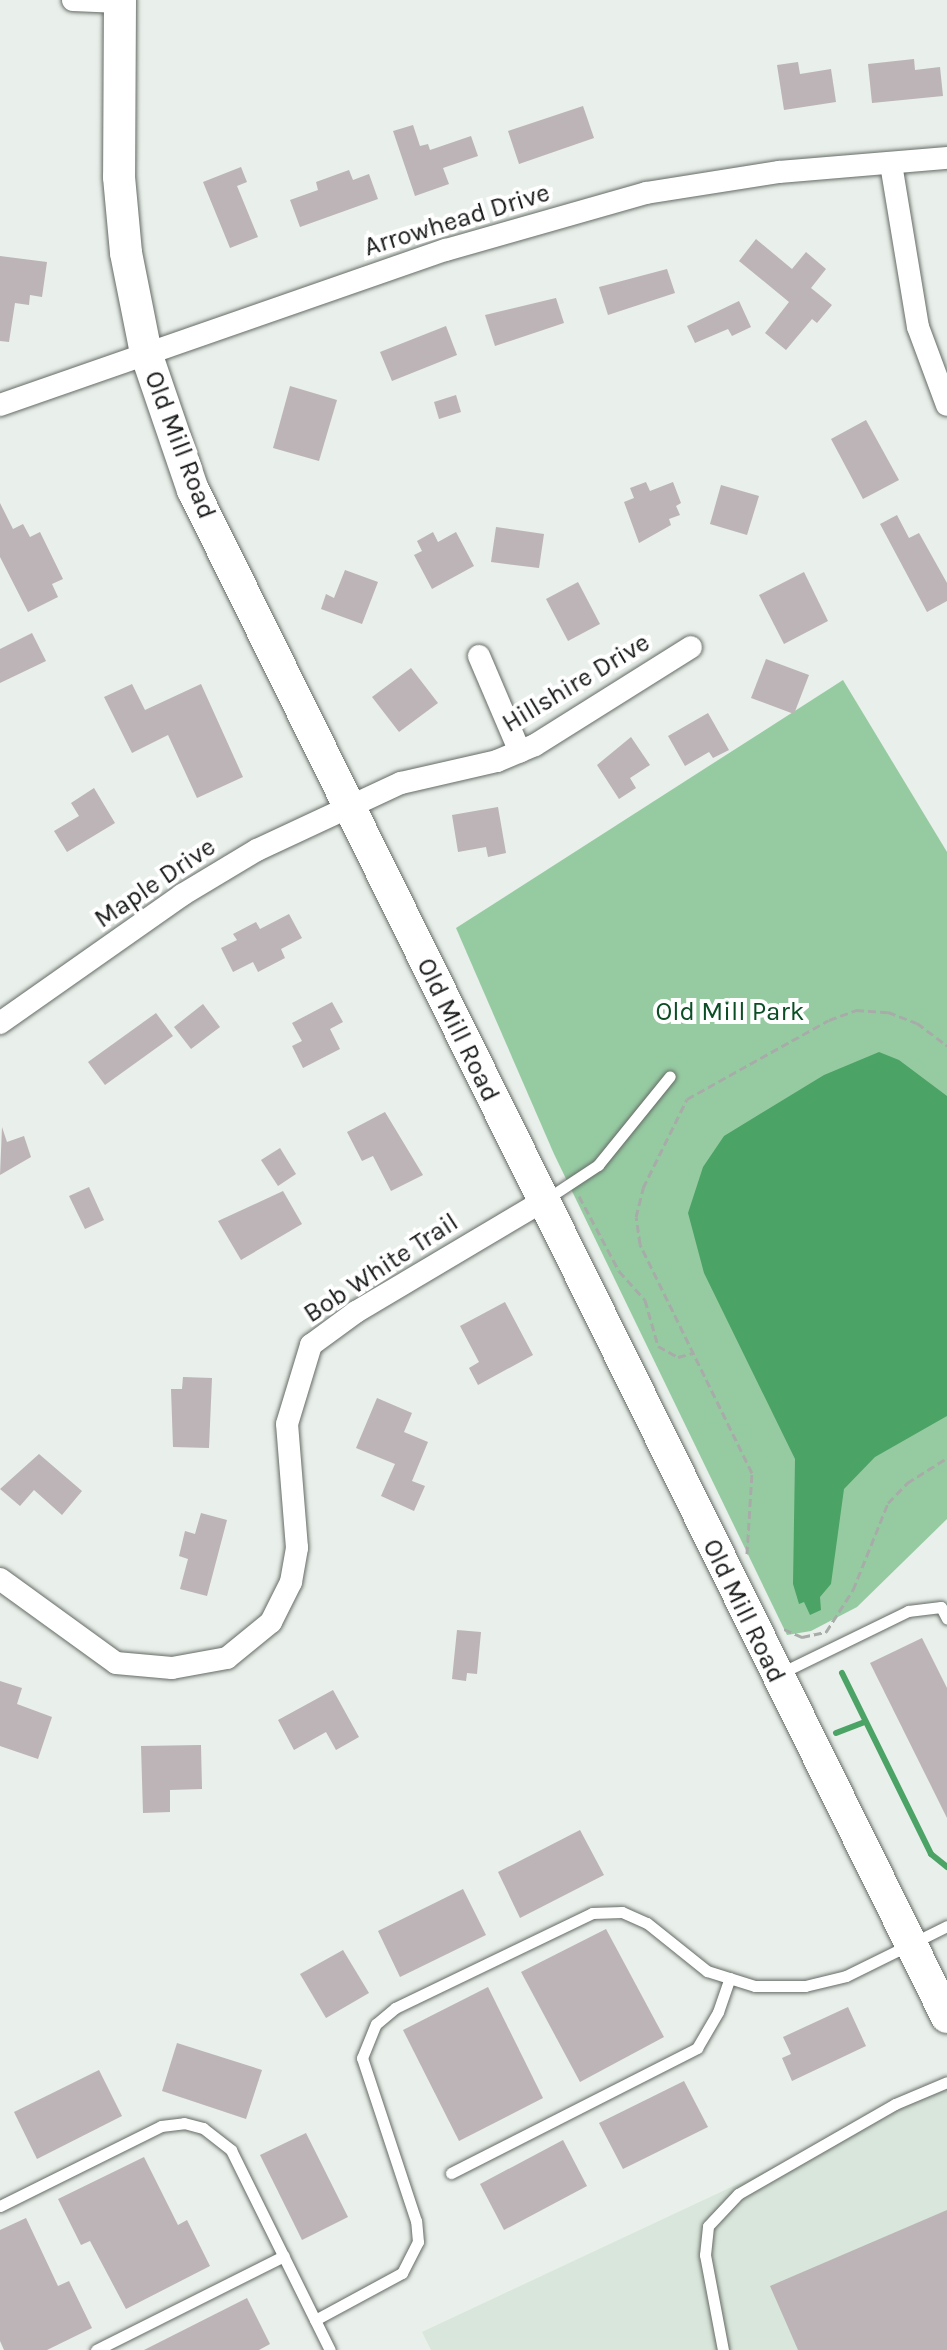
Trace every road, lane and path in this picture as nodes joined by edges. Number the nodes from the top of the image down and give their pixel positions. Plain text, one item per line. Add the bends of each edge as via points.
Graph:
1 (73, 0) edge
2 (120, 1) edge
3 (947, 158) edge
4 (891, 164) junction
5 (146, 353) junction
6 (0, 405) edge
7 (947, 405) edge
8 (691, 647) dead end
9 (479, 656) dead end
10 (520, 752) junction
11 (351, 806) junction
12 (0, 1023) edge
13 (947, 1046) edge
14 (670, 1076) dead end
15 (575, 1184) junction
16 (541, 1202) junction
17 (693, 1353) junction
18 (947, 1458) edge
19 (749, 1558) dead end
20 (0, 1579) edge
21 (947, 1619) edge
22 (780, 1624) dead end
23 (777, 1676) junction
24 (947, 1926) edge
25 (910, 1945) junction
26 (730, 1978) junction
27 (947, 2017) edge
28 (947, 2082) edge
29 (451, 2173) dead end
30 (0, 2206) edge
31 (284, 2256) junction
32 (315, 2320) junction
33 (96, 2350) edge
34 (330, 2350) edge
35 (723, 2350) edge

1 - 2 street
2 - 5 street, Old Mill Road via 119,177 126,253
3 - 4 street, Arrowhead Drive
4 - 5 street, Arrowhead Drive via 779,172 646,193 446,250
4 - 7 street via 918,327
5 - 6 street, Arrowhead Drive
5 - 11 street, Old Mill Road via 199,504
8 - 10 street, Hillshire Drive
9 - 10 street
10 - 11 street, Hillshire Drive via 423,775
11 - 12 street, Maple Drive via 213,875
11 - 16 street, Old Mill Road
13 - 17 path via 901,1016 856,1010 683,1104 643,1188 636,1227
14 - 15 lane via 598,1165
15 - 16 lane
15 - 17 path via 619,1271 645,1300 658,1346 678,1357
16 - 20 street, Bob White Trail via 356,1312 311,1345 287,1424 297,1548 291,1582 271,1622 227,1658 172,1668 116,1663
16 - 23 street, Old Mill Road
17 - 19 path via 752,1473
18 - 22 path via 907,1483 888,1503 853,1590 826,1632 802,1637
21 - 23 lane via 941,1607 908,1611
23 - 25 street, Old Mill Road
24 - 25 lane
25 - 26 lane via 846,1976 805,1986 755,1986
25 - 27 street, Old Mill Road
26 - 29 lane via 697,2048
26 - 32 lane via 707,1971 647,1923 622,1912 592,1913 395,2008 376,2024 362,2058 416,2221 418,2242 402,2273
28 - 35 lane via 895,2104 750,2187 708,2226 705,2255
30 - 31 lane via 161,2126 184,2123 218,2135 231,2150
31 - 32 lane
31 - 33 lane
32 - 34 lane

